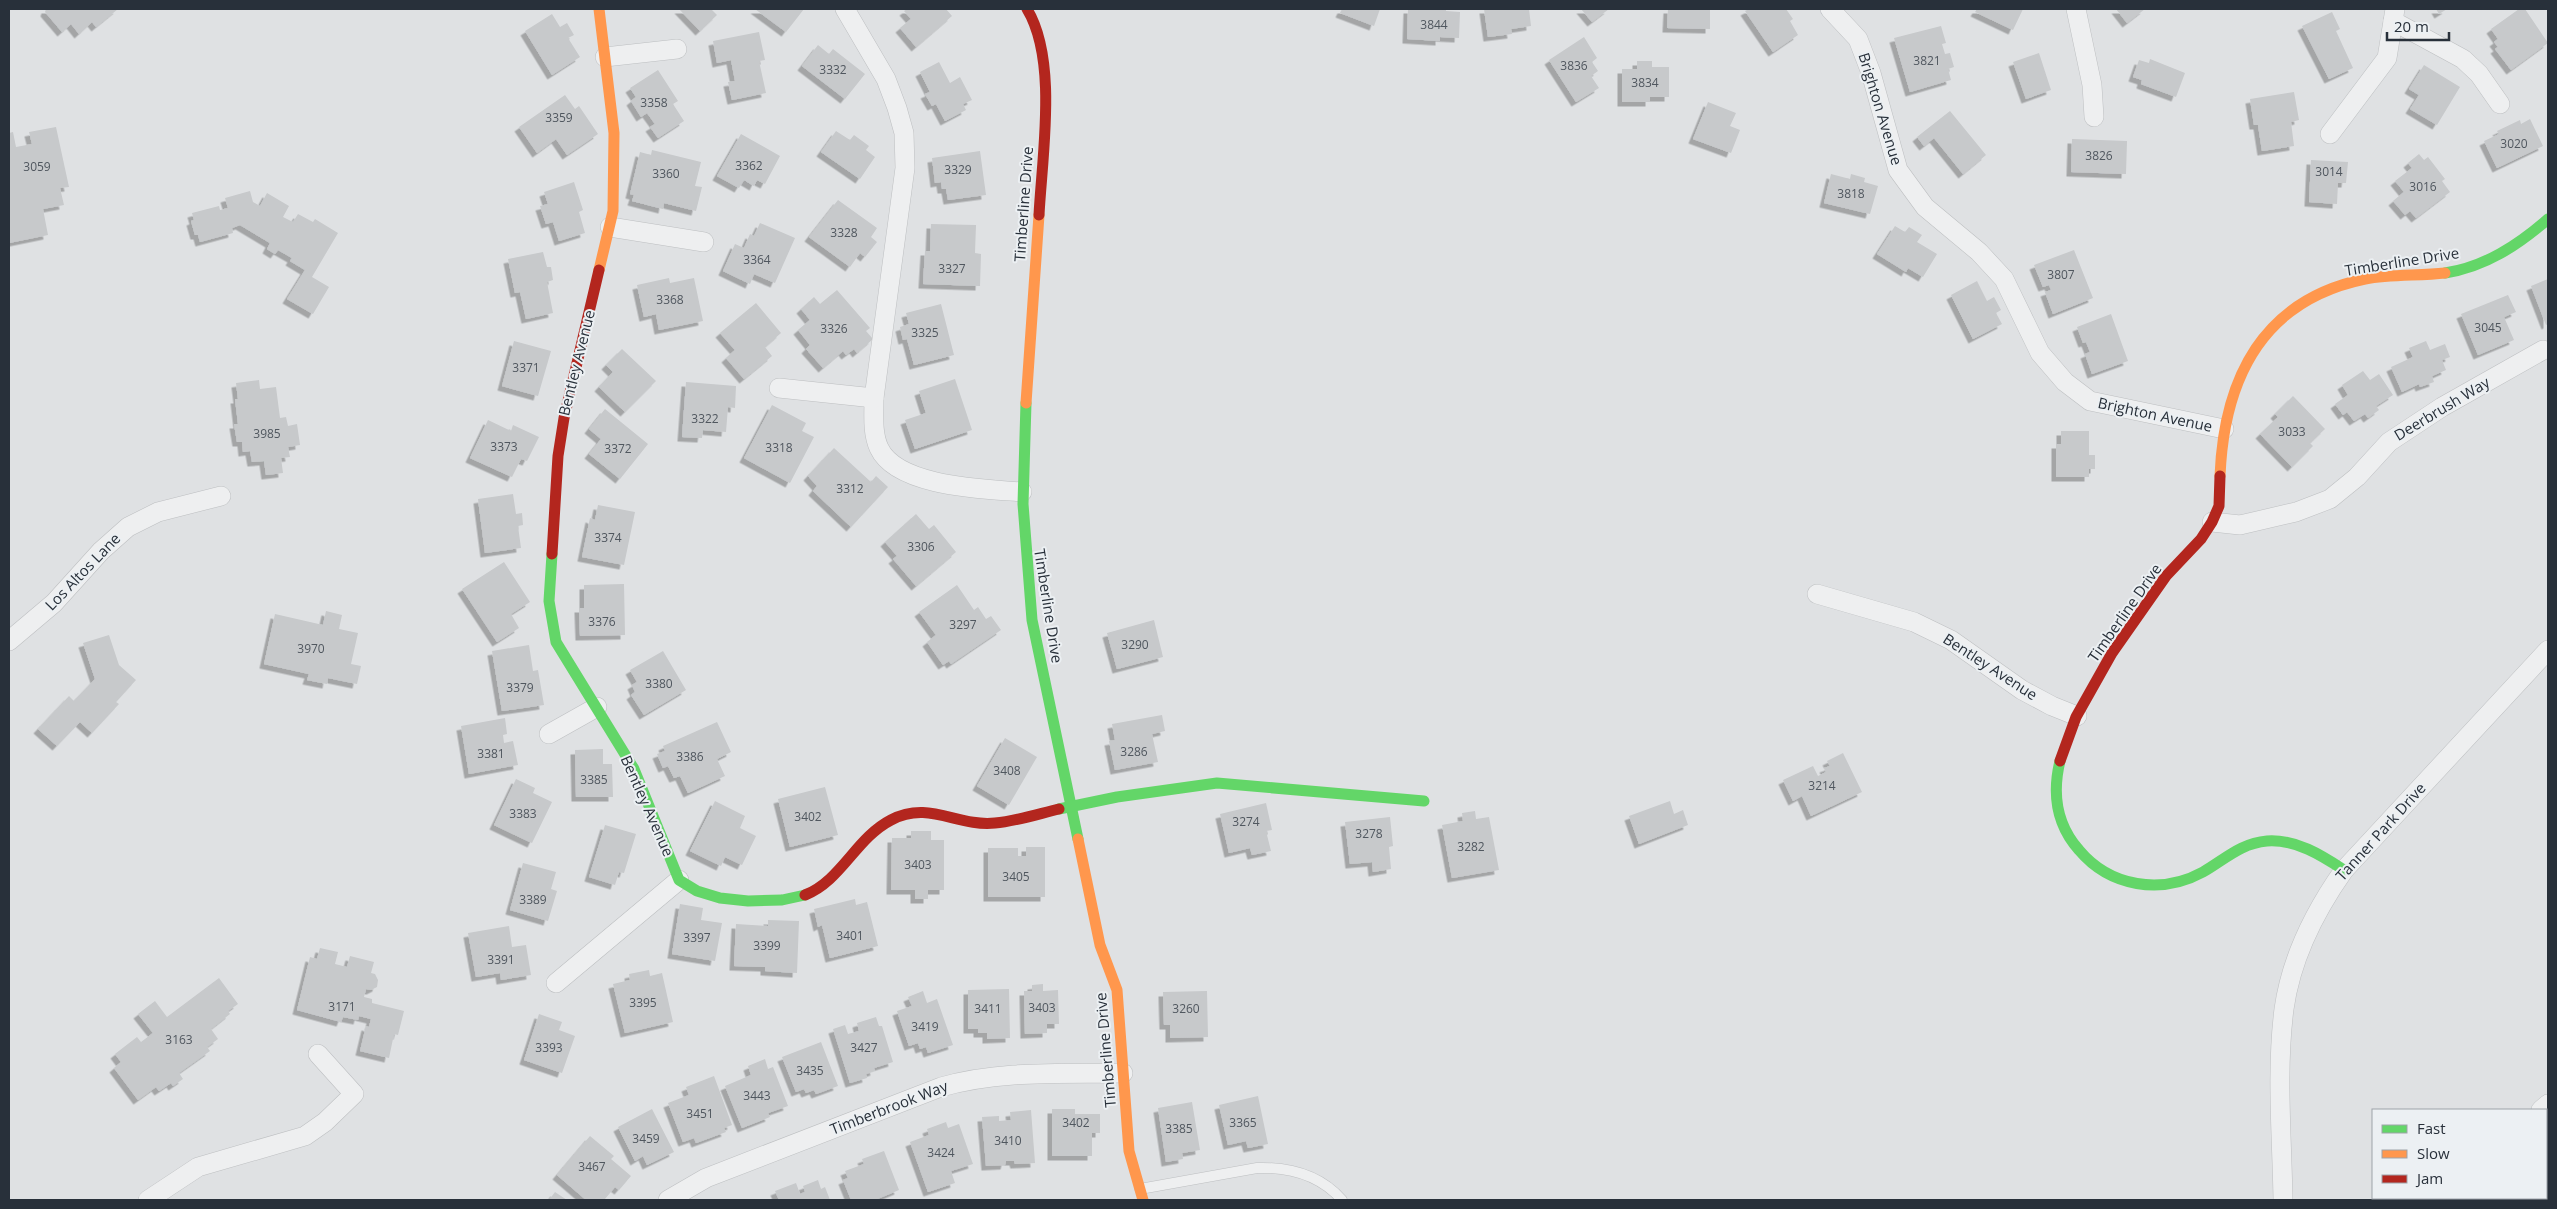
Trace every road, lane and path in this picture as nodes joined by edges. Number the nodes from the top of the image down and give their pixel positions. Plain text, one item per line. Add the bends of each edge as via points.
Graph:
1 (599, 9) edge
2 (845, 9) edge
3 (1027, 9) edge
4 (1830, 9) edge
5 (2076, 9) edge
6 (2394, 15) edge
7 (677, 49) dead end
8 (605, 57) junction
9 (2500, 104) dead end
10 (2094, 117) dead end
11 (2330, 134) dead end
12 (2548, 219) edge
13 (610, 227) junction
14 (704, 242) dead end
15 (2543, 350) dead end
16 (779, 388) dead end
17 (874, 398) junction
18 (2224, 429) junction
19 (1022, 492) junction
20 (221, 496) dead end
21 (2212, 522) junction
22 (1817, 594) dead end
23 (9, 641) edge
24 (2548, 650) edge
25 (597, 707) junction
26 (2077, 716) junction
27 (548, 734) dead end
28 (1424, 801) dead end
29 (1070, 809) junction
30 (2344, 870) junction
31 (679, 880) junction
32 (556, 983) dead end
33 (318, 1054) dead end
34 (1124, 1073) junction
35 (1141, 1195) edge
36 (148, 1200) edge
37 (668, 1200) edge
38 (1342, 1200) edge
39 (2283, 1200) edge

1 - 8 street, Bentley Avenue
2 - 17 street via 886,79 904,133 905,168
3 - 19 street, Timberline Drive via 1036,24 1046,81 1022,442
4 - 18 street, Brighton Avenue via 1861,46 1898,170 1925,207 1979,252 2004,279 2040,353 2065,382 2090,401
5 - 10 street via 2092,85
6 - 9 street via 2480,74
6 - 11 street via 2383,64
7 - 8 street
8 - 13 street, Bentley Avenue via 614,133 615,172
12 - 18 street, Timberline Drive via 2526,239 2493,259 2452,271 2359,281 2335,288 2292,310 2257,343 2245,361 2229,400
13 - 14 street
13 - 25 street, Bentley Avenue via 564,418 558,456 548,601 556,642
15 - 21 street, Deerbrush Way via 2442,407 2388,442 2358,477 2330,499 2296,512 2240,525
16 - 17 street
17 - 19 street via 874,425 879,448 894,465 915,475 961,487
18 - 21 street, Timberline Drive via 2218,508
19 - 29 street, Timberline Drive via 1025,567 1032,620
20 - 23 street, Los Altos Lane via 158,512 128,527 48,608
21 - 26 street, Timberline Drive via 2205,537 2168,574 2128,630
22 - 26 street, Bentley Avenue via 1914,622 1951,640 2022,690
24 - 30 street, Tanner Park Drive
25 - 27 street
25 - 31 street, Bentley Avenue via 634,770
26 - 30 street, Timberline Drive via 2061,757 2056,781 2060,821 2069,840 2089,861 2111,877 2131,884 2180,882 2202,872 2227,853 2269,841 2290,843 2316,852
28 - 29 street via 1217,784 1117,797
29 - 31 street via 995,823 973,823 929,812 907,813 890,820 866,837 828,882 807,894 782,900 720,898 697,891
29 - 34 street, Timberline Drive via 1100,944 1117,990
30 - 39 street, Tanner Park Drive via 2327,894 2306,935 2284,1008 2281,1045
31 - 32 street
33 - 36 street via 354,1094 325,1122 298,1139 198,1167
34 - 35 street, Timberline Drive via 1129,1151
34 - 37 street, Timberbrook Way via 973,1078 941,1087 706,1178
35 - 38 lane via 1257,1168 1276,1168 1306,1174

